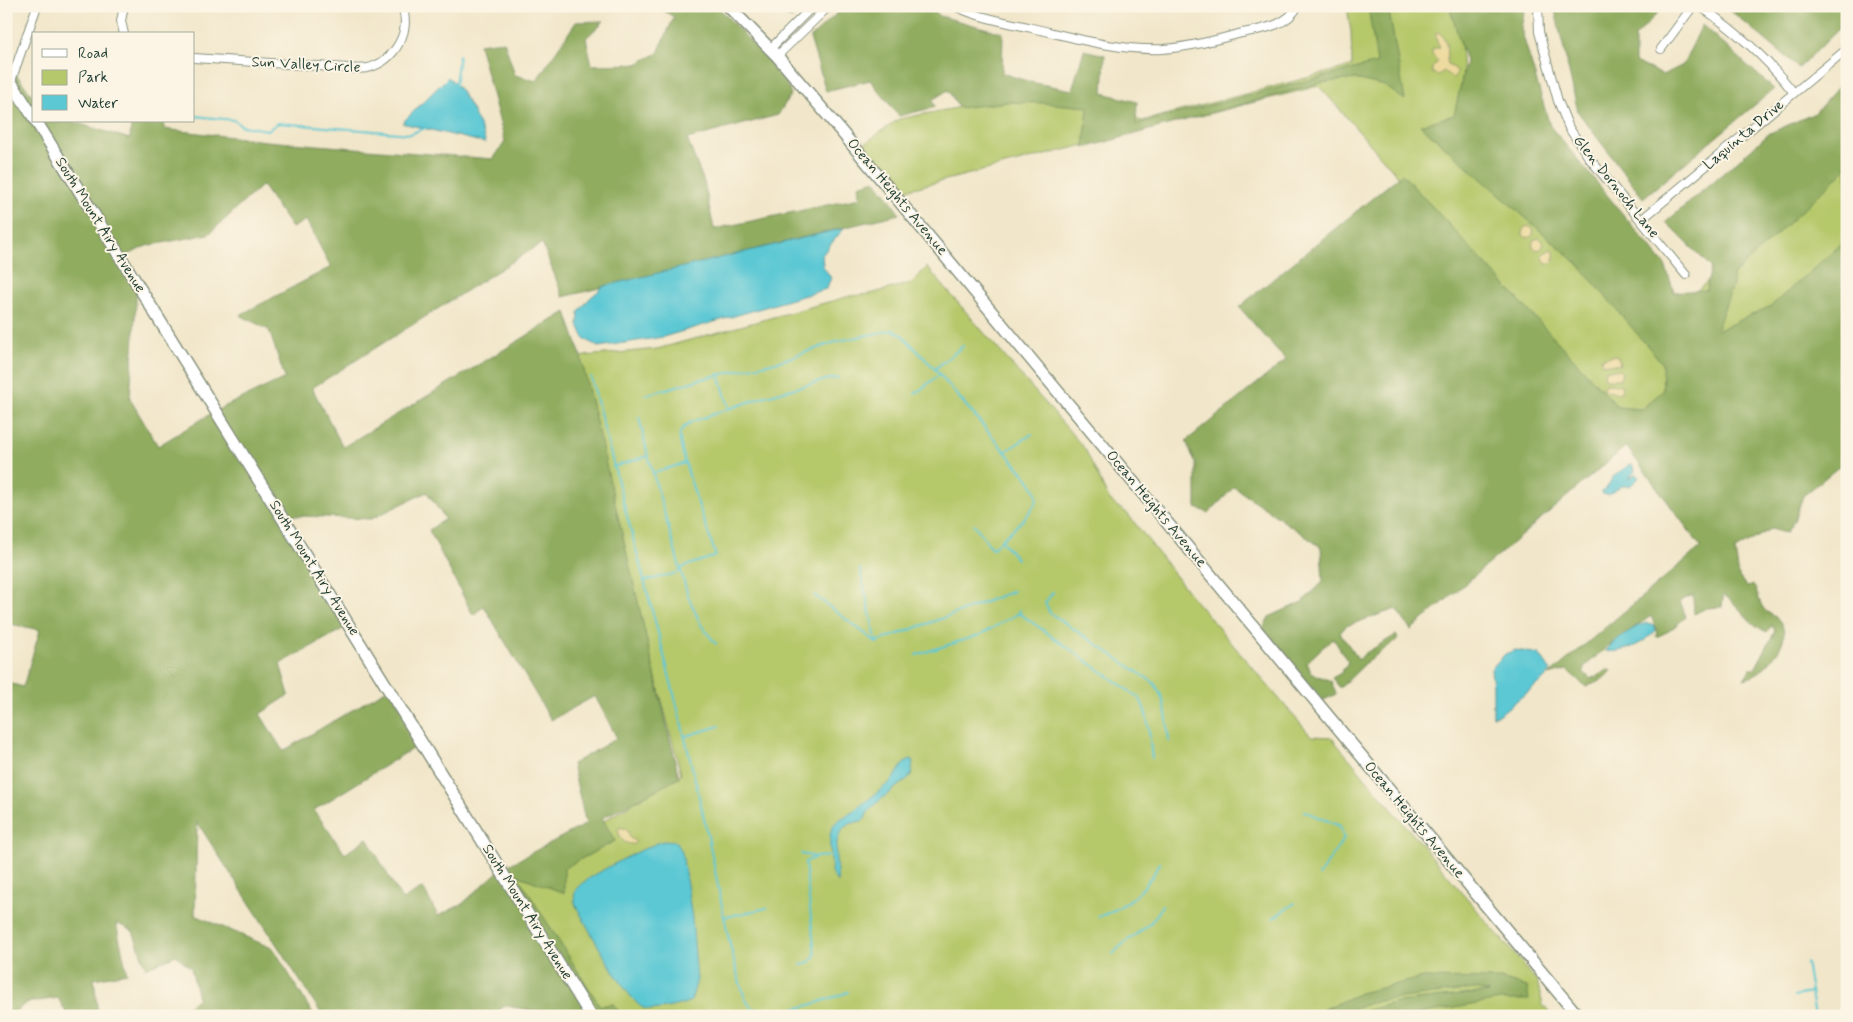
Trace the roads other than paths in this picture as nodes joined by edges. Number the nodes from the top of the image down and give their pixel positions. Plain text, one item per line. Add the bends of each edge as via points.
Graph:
1 (36, 6) edge
2 (124, 6) edge
3 (402, 6) edge
4 (728, 6) edge
5 (813, 6) edge
6 (829, 6) edge
7 (955, 6) edge
8 (1298, 6) edge
9 (1538, 6) edge
10 (1693, 6) edge
11 (1700, 6) edge
12 (124, 32) edge
13 (1661, 49) dead end
14 (1847, 49) edge
15 (773, 53) junction
16 (195, 58) edge
17 (9, 78) edge
18 (1794, 93) junction
19 (6, 94) edge
20 (32, 115) edge
21 (37, 122) edge
22 (1641, 220) junction
23 (1686, 275) dead end
24 (591, 1016) edge
25 (1578, 1016) edge

1 - 17 street
2 - 12 street via 121,21
3 - 16 street, Sun Valley Circle via 406,18 403,36 388,56 374,66 348,68
4 - 15 main road, Ocean Heights Avenue
5 - 15 street
6 - 15 street
7 - 8 street via 978,15 1084,40 1146,49 1189,46 1270,27 1288,19
9 - 22 street, Glen Dornoch Lane via 1539,32 1564,118 1582,150
10 - 13 street
11 - 18 street via 1750,44
14 - 18 street, Laquinta Drive
15 - 25 main road, Ocean Heights Avenue via 996,315
17 - 19 main road
17 - 20 main road
18 - 22 street, Laquinta Drive
21 - 24 main road, South Mount Airy Avenue
22 - 23 street, Glen Dornoch Lane

